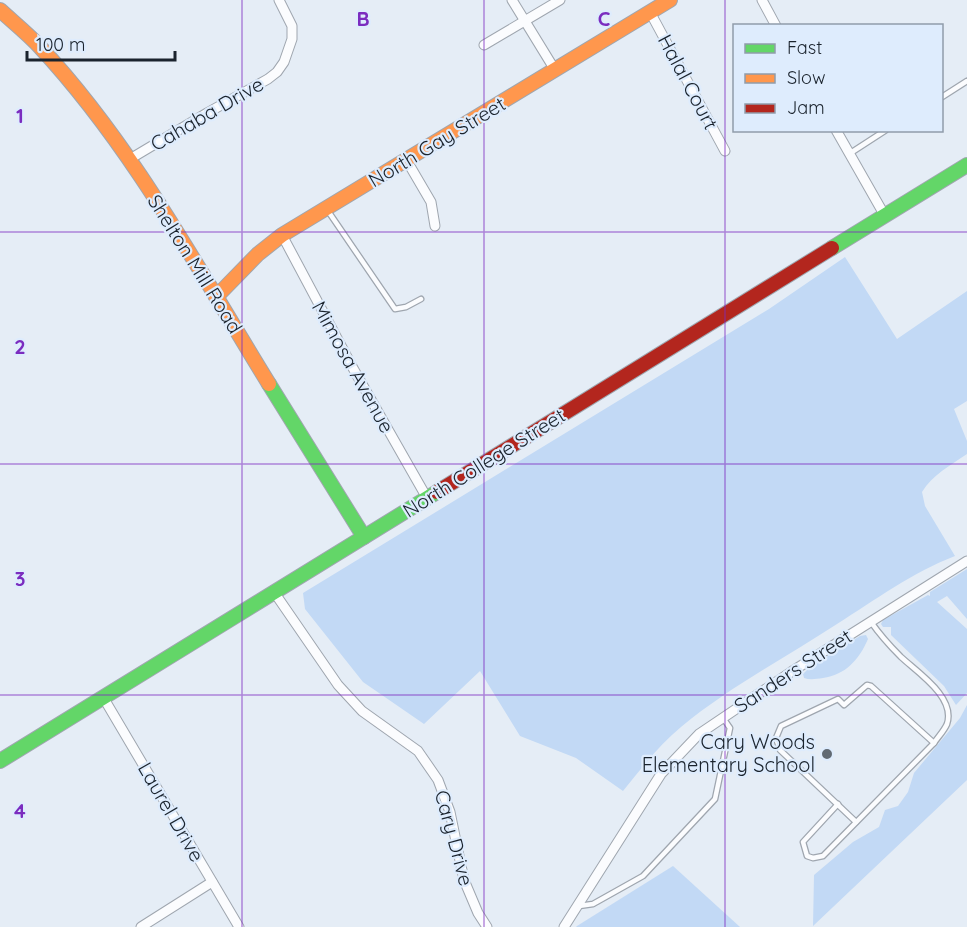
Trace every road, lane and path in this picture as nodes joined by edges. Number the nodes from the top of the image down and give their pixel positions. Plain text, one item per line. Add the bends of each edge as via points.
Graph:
1 (279, 0) edge
2 (512, 0) edge
3 (560, 0) edge
4 (670, 0) edge
5 (762, 0) edge
6 (0, 10) edge
7 (650, 12) junction
8 (525, 21) junction
9 (775, 24) edge
10 (484, 45) dead end
11 (555, 70) junction
12 (967, 81) edge
13 (943, 96) edge
14 (837, 132) edge
15 (883, 132) edge
16 (726, 151) dead end
17 (849, 153) junction
18 (130, 159) junction
19 (407, 160) junction
20 (967, 165) edge
21 (326, 209) junction
22 (885, 216) junction
23 (435, 226) dead end
24 (282, 235) junction
25 (216, 297) junction
26 (421, 299) dead end
27 (427, 498) junction
28 (364, 537) junction
29 (967, 561) edge
30 (274, 592) junction
31 (871, 622) junction
32 (103, 697) junction
33 (723, 717) junction
34 (934, 743) junction
35 (0, 761) edge
36 (838, 804) junction
37 (856, 822) junction
38 (212, 882) junction
39 (577, 907) junction
40 (141, 927) edge
41 (238, 927) edge
42 (487, 927) edge
43 (564, 927) edge

1 - 18 street, Cahaba Drive via 292,26 292,39 277,72
2 - 8 street
3 - 8 street
4 - 7 street, North Gay Street
5 - 9 street
6 - 18 street, Shelton Mill Road via 39,46
7 - 11 street, North Gay Street
7 - 16 street, Halal Court
8 - 10 street
8 - 11 street
11 - 19 street, North Gay Street
12 - 13 lane
14 - 17 street
15 - 17 lane
17 - 22 street
18 - 25 street, Shelton Mill Road
19 - 21 street, North Gay Street
19 - 23 street via 431,202
20 - 22 street, North College Street
21 - 24 street, North Gay Street
21 - 26 lane via 395,309
22 - 27 street, North College Street
24 - 25 street, North Gay Street
24 - 27 street, Mimosa Avenue
25 - 28 street, Shelton Mill Road
27 - 28 street, North College Street
28 - 30 street, North College Street
29 - 31 street, Sanders Street
30 - 32 street, North College Street
30 - 42 street, Cary Drive via 338,685 362,711 418,752 438,780 450,812 464,880
31 - 33 street, Sanders Street
31 - 34 lane via 883,639 939,692 948,716
32 - 35 street, North College Street
32 - 38 street, Laurel Drive
33 - 39 street, Sanders Street via 699,734 661,774
33 - 39 lane via 730,728 715,799 643,876 593,904
34 - 36 lane via 871,686 844,705 838,699 781,726 776,738 780,750
34 - 37 lane
36 - 37 lane
36 - 37 lane via 803,842 807,856 823,856
38 - 40 street
38 - 41 street, Laurel Drive
39 - 43 street, Sanders Street

